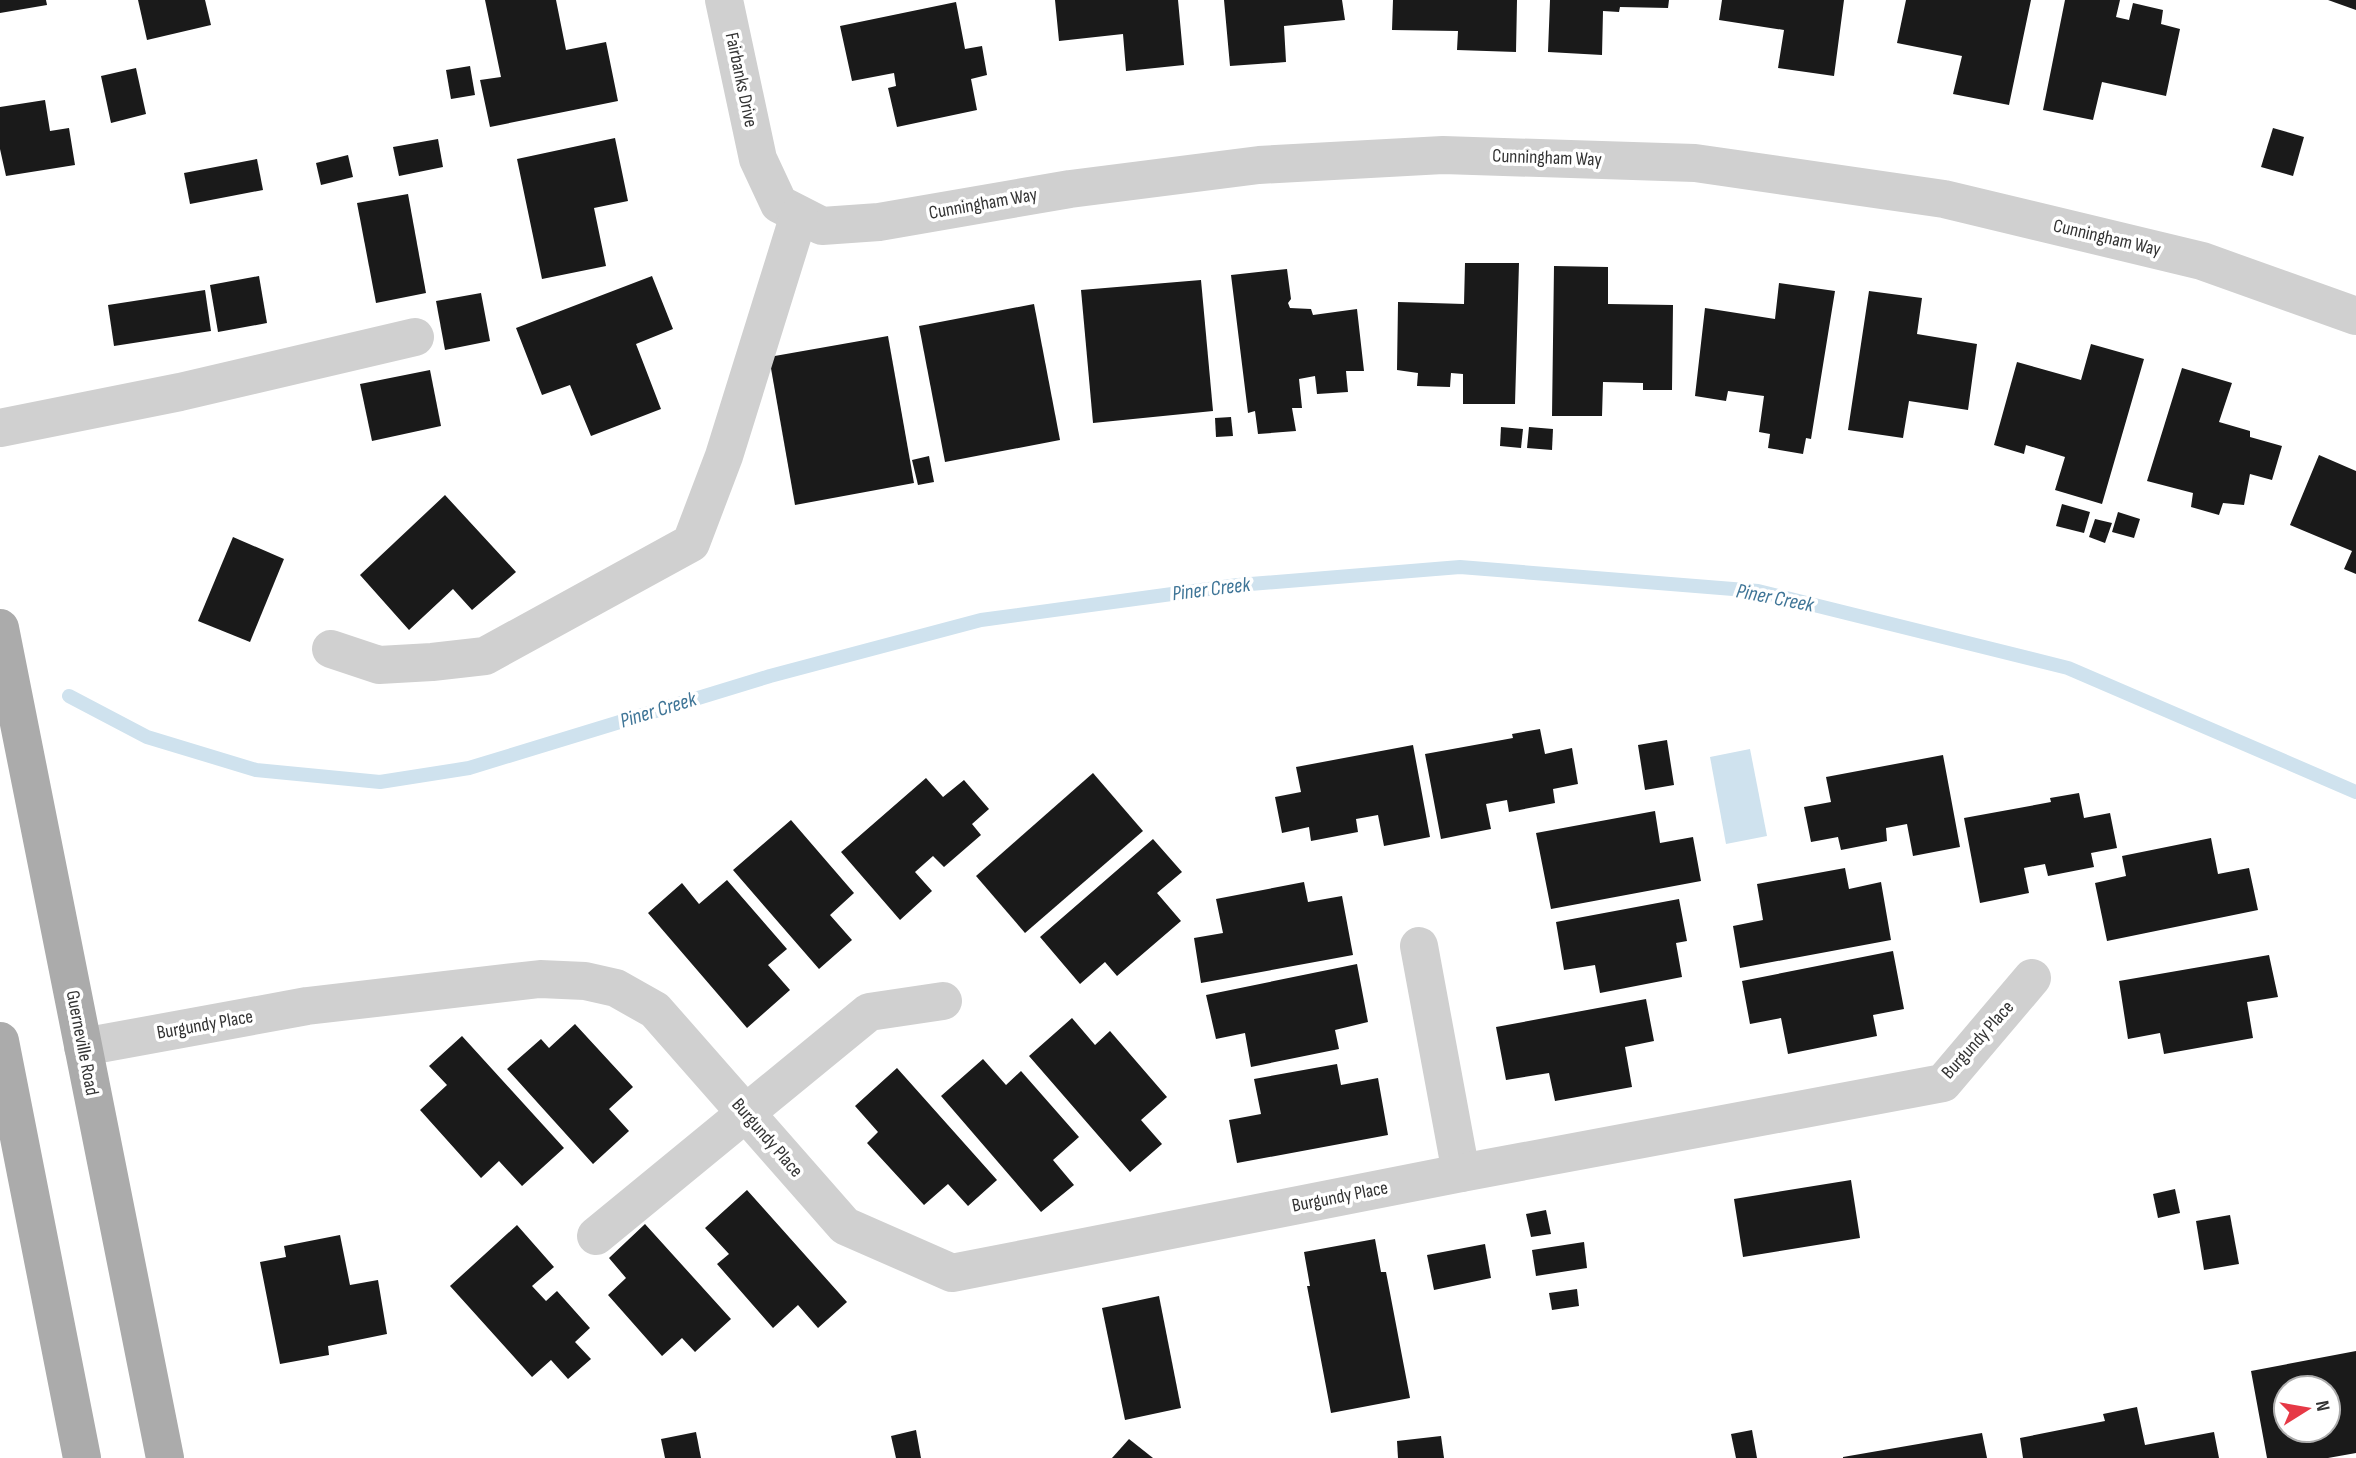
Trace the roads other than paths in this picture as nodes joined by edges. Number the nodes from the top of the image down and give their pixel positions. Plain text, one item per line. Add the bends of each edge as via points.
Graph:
1 (724, 0) edge
2 (758, 159) joint
3 (799, 215) junction
4 (2356, 316) edge
5 (415, 337) dead end
6 (0, 428) edge
7 (0, 628) edge
8 (331, 649) dead end
9 (1419, 946) dead end
10 (2032, 978) dead end
11 (943, 1002) dead end
12 (0, 1041) edge
13 (83, 1047) junction
14 (746, 1114) junction
15 (1461, 1173) junction
16 (596, 1236) dead end
17 (82, 1458) edge
18 (165, 1458) edge

1 - 2 street, Fairbanks Drive
2 - 3 street, Cunningham Way via 779,204
3 - 4 street, Cunningham Way via 822,226 879,222 1070,189 1259,165 1443,155 1695,163 1944,199 2202,261
3 - 8 street via 724,456 691,543 485,656 379,665
5 - 6 street
7 - 13 main road, Guerneville Road
9 - 15 street
10 - 15 street, Burgundy Place via 1943,1083
11 - 14 street via 869,1012
12 - 17 main road
13 - 14 street, Burgundy Place via 307,1006 540,979 585,981 616,988 655,1010
13 - 18 main road, Guerneville Road
14 - 15 street, Burgundy Place via 845,1226 952,1273
14 - 16 street

